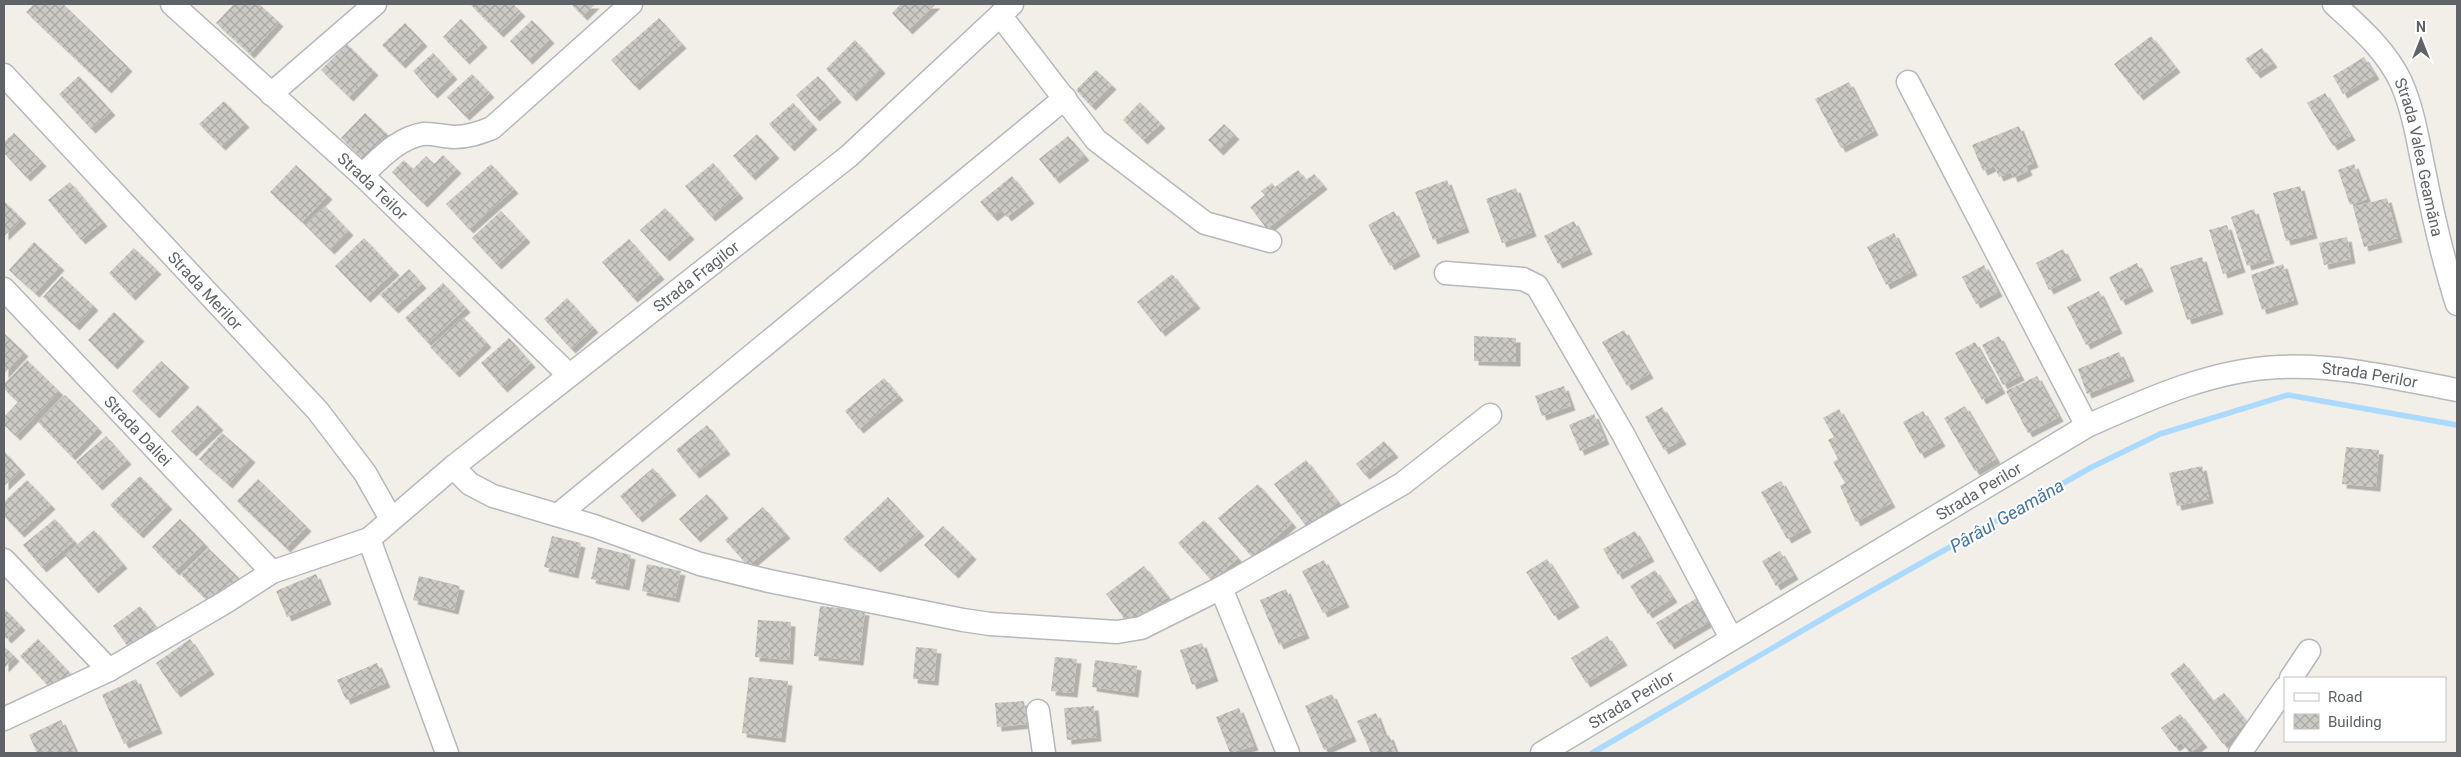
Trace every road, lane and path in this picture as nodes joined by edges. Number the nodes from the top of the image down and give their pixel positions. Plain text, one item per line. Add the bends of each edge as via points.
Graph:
1 (172, 4) edge
2 (375, 4) edge
3 (632, 4) edge
4 (2334, 4) edge
5 (1006, 9) edge
6 (4, 75) edge
7 (1908, 82) dead end
8 (271, 94) junction
9 (1065, 98) junction
10 (362, 175) junction
11 (1270, 241) dead end
12 (1446, 273) dead end
13 (4, 289) edge
14 (2457, 304) edge
15 (569, 375) junction
16 (2457, 390) edge
17 (1490, 415) dead end
18 (2087, 426) junction
19 (453, 467) junction
20 (558, 515) junction
21 (392, 518) junction
22 (369, 539) junction
23 (4, 560) edge
24 (272, 572) junction
25 (1221, 588) junction
26 (1731, 638) junction
27 (2309, 652) dead end
28 (109, 670) junction
29 (2292, 677) edge
30 (2284, 689) edge
31 (1038, 711) dead end
32 (4, 719) edge
33 (447, 753) edge
34 (1044, 753) edge
35 (1288, 753) edge
36 (1542, 753) edge
37 (2240, 753) edge

1 - 8 street, Strada Teilor
2 - 8 street
3 - 10 street via 492,128 474,135 425,134 409,138 394,146
4 - 14 street, Strada Valea Geamăna via 2379,48 2401,82 2415,128 2442,256
5 - 9 street
5 - 15 street, Strada Fragilor via 849,156
6 - 21 street, Strada Merilor via 318,411 365,473
7 - 18 street
8 - 10 street, Strada Teilor
9 - 11 street via 1096,140 1205,223
9 - 20 street
10 - 15 street, Strada Teilor
12 - 26 street via 1523,278 1537,286 1623,434
13 - 24 street, Strada Daliei
15 - 19 street, Strada Fragilor
16 - 18 street, Strada Perilor via 2354,371 2279,367 2211,378 2151,397
17 - 25 street via 1402,484
18 - 26 street, Strada Perilor
19 - 20 street via 470,484 493,496
19 - 21 street, Strada Fragilor
20 - 25 street via 700,564 769,581 990,624 1129,631
21 - 22 street, Strada Fragilor
22 - 24 street
22 - 33 street
23 - 28 street
24 - 28 street
25 - 35 street
26 - 36 street, Strada Perilor
27 - 29 street
28 - 32 street
30 - 37 street
31 - 34 street

